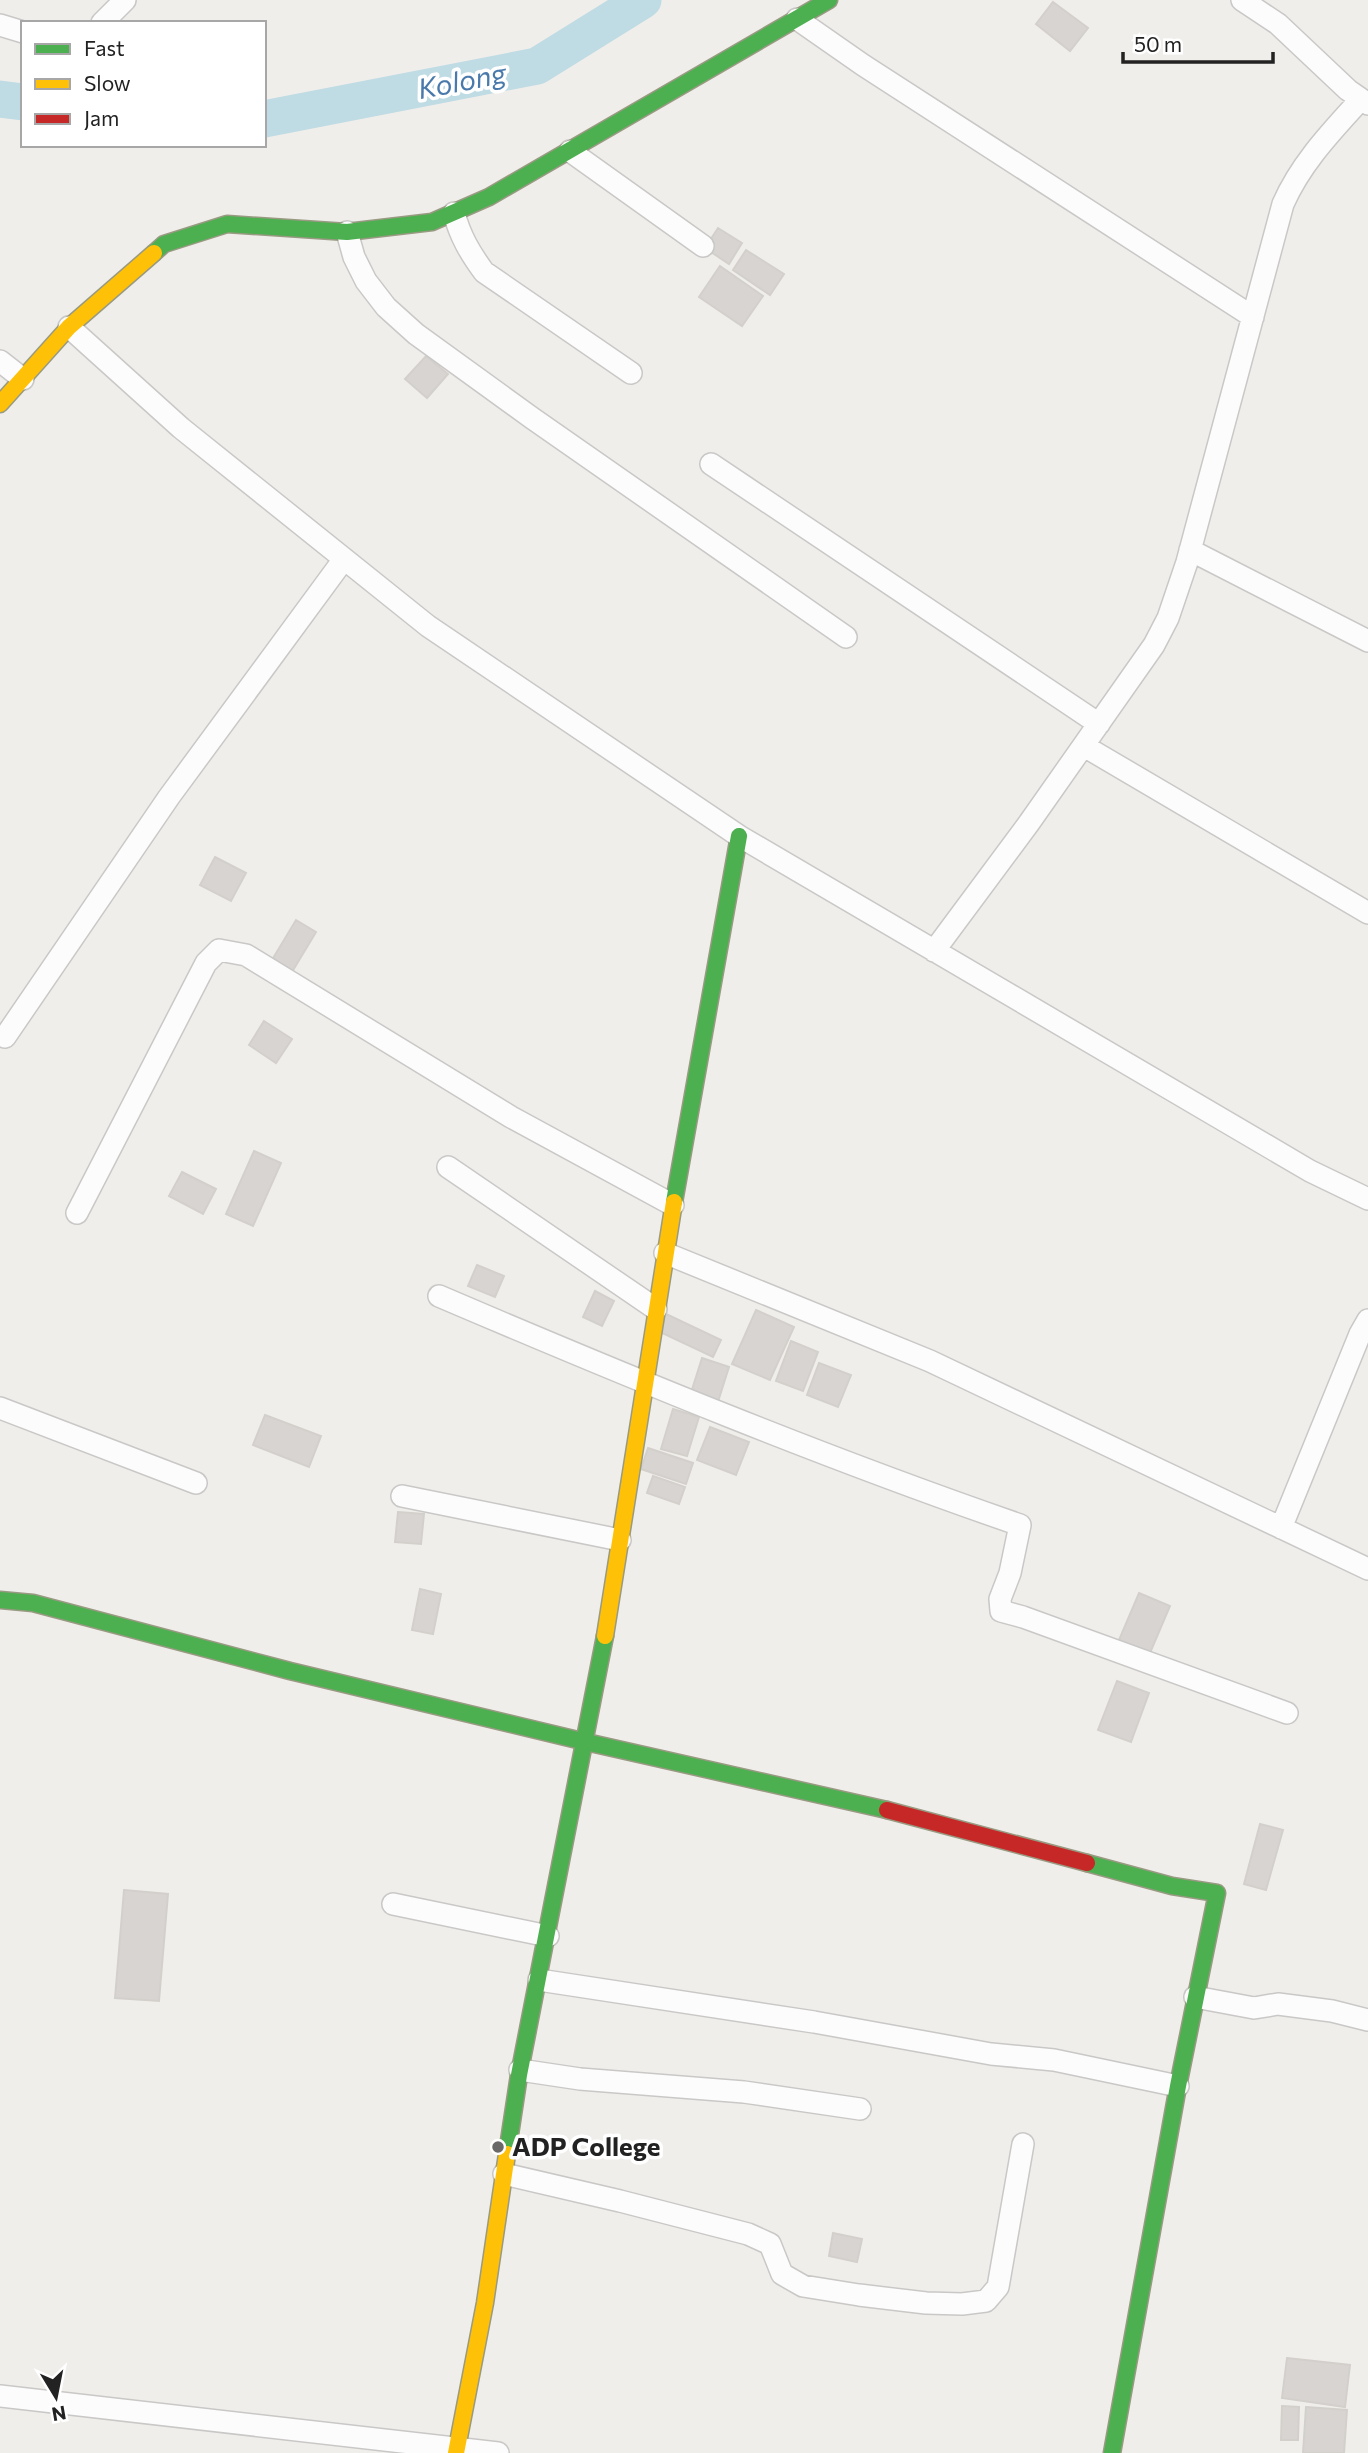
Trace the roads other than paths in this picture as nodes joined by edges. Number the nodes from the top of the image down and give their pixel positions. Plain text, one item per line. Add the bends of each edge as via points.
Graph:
1 (125, 0) edge
2 (829, 0) edge
3 (1242, 0) edge
4 (797, 19) junction
5 (104, 21) edge
6 (0, 25) edge
7 (21, 31) edge
8 (1365, 102) edge
9 (570, 151) junction
10 (454, 213) junction
11 (347, 232) junction
12 (704, 246) dead end
13 (1253, 317) junction
14 (69, 327) junction
15 (0, 361) edge
16 (631, 373) dead end
17 (23, 379) junction
18 (0, 404) edge
19 (711, 464) dead end
20 (1190, 550) junction
21 (344, 559) junction
22 (846, 637) dead end
23 (1368, 642) edge
24 (1100, 724) junction
25 (1084, 746) junction
26 (739, 836) junction
27 (1368, 913) edge
28 (934, 951) junction
29 (5, 1037) dead end
30 (448, 1167) dead end
31 (1368, 1199) edge
32 (673, 1205) junction
33 (77, 1213) dead end
34 (665, 1253) junction
35 (439, 1296) dead end
36 (656, 1309) junction
37 (1368, 1320) edge
38 (645, 1384) junction
39 (0, 1408) edge
40 (196, 1483) dead end
41 (402, 1496) dead end
42 (1281, 1528) junction
43 (620, 1540) junction
44 (1368, 1569) edge
45 (0, 1600) edge
46 (1287, 1713) dead end
47 (586, 1742) junction
48 (393, 1904) dead end
49 (548, 1936) junction
50 (539, 1980) junction
51 (1195, 1997) junction
52 (1368, 2020) edge
53 (520, 2070) junction
54 (1178, 2086) junction
55 (860, 2109) dead end
56 (1023, 2144) dead end
57 (504, 2174) junction
58 (0, 2396) edge
59 (457, 2451) edge
60 (498, 2453) edge
61 (1112, 2453) edge

1 - 5 street
2 - 4 street
3 - 8 street via 1278,24
4 - 9 street
4 - 13 street
6 - 7 street
8 - 13 street via 1327,136 1293,180
9 - 10 street
9 - 12 street
10 - 11 street via 432,222
10 - 16 street via 459,233 484,272
11 - 14 street via 228,224 164,244
11 - 22 street via 366,281 416,334
13 - 20 street
14 - 17 street
14 - 21 street via 181,428
15 - 17 street
17 - 18 street
19 - 24 street
20 - 23 street
20 - 24 street via 1168,618
21 - 26 street via 428,626
21 - 29 street via 169,797
24 - 25 street
25 - 27 street
25 - 28 street
26 - 28 street
26 - 32 street
28 - 31 street via 1310,1171
30 - 36 street
32 - 33 street via 511,1116 246,954 219,950 205,963
32 - 34 street
34 - 36 street
34 - 42 street via 930,1361
35 - 38 street
36 - 38 street
37 - 42 street
38 - 43 street
38 - 46 street via 1020,1525 1000,1599 1001,1611
39 - 40 street
41 - 43 street
42 - 44 street
43 - 47 street
45 - 47 street via 33,1603
47 - 49 street
47 - 51 street via 918,1816 1172,1886 1217,1893
48 - 49 street
49 - 50 street
50 - 53 street
50 - 54 street via 990,2054 1054,2060
51 - 52 street via 1254,2008 1278,2004 1332,2011
51 - 54 street
53 - 55 street via 744,2092
53 - 57 street
54 - 61 street
56 - 57 street via 998,2287 986,2301 962,2304 803,2286 782,2274 770,2244 748,2234
57 - 59 street
58 - 59 street
59 - 60 street

